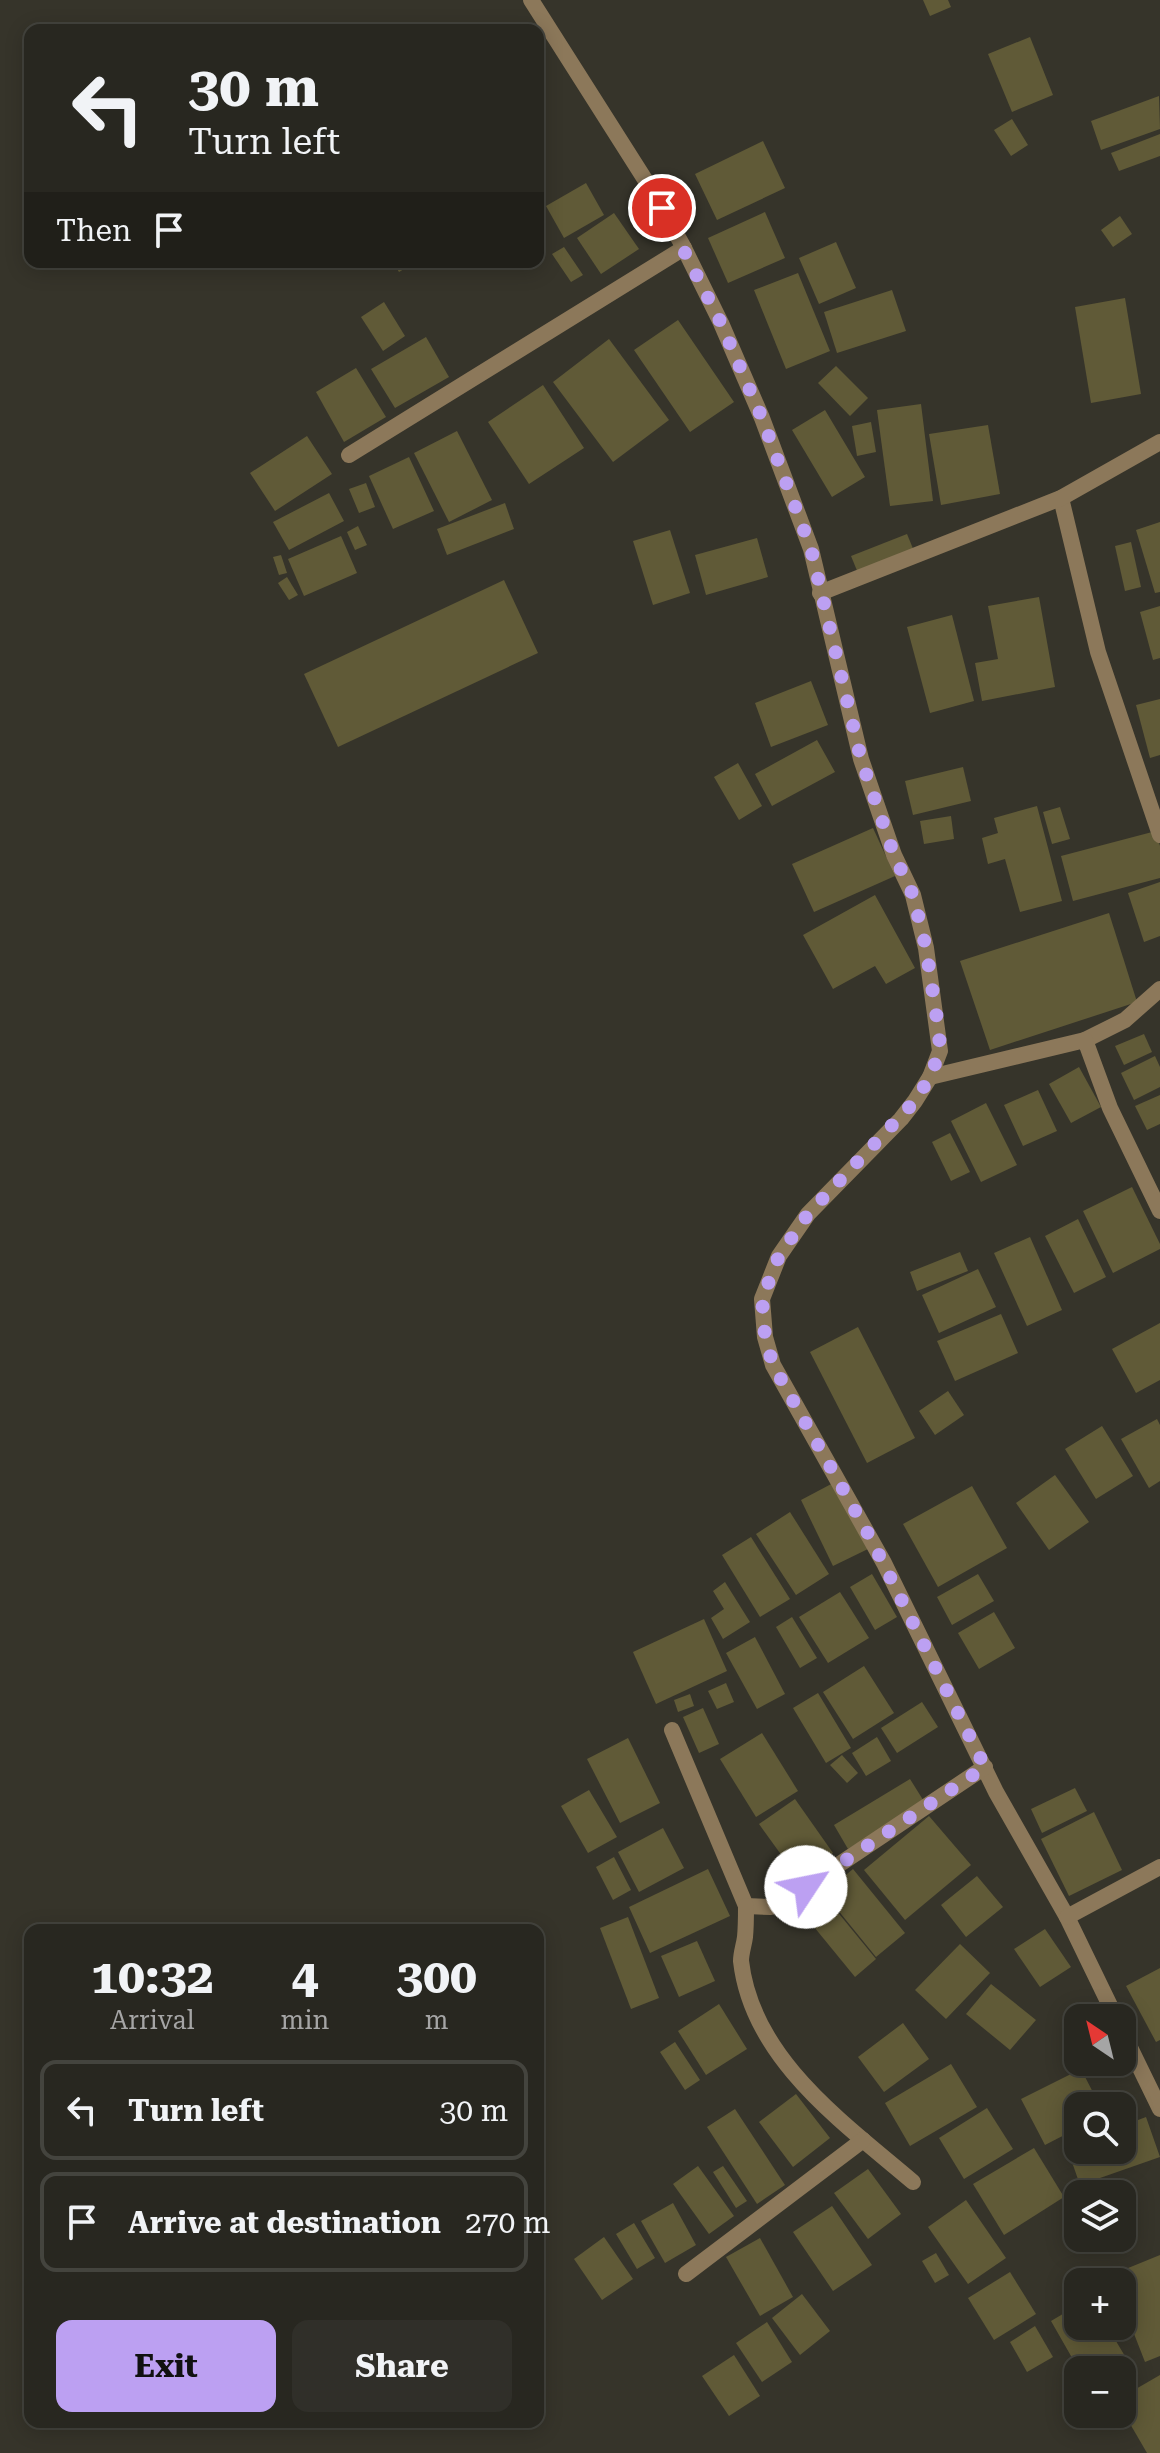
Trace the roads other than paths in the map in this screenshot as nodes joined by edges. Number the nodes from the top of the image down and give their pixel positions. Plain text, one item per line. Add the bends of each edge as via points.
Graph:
1 (531, 0) edge
2 (684, 248) junction
3 (1160, 442) edge
4 (349, 455) dead end
5 (1061, 498) junction
6 (820, 593) junction
7 (1160, 835) edge
8 (1160, 989) edge
9 (1085, 1040) junction
10 (930, 1077) junction
11 (1160, 1211) edge
12 (672, 1730) dead end
13 (985, 1767) junction
14 (1160, 1867) edge
15 (746, 1906) junction
16 (1067, 1917) junction
17 (1109, 2004) edge
18 (1136, 2060) edge
19 (1160, 2109) edge
20 (863, 2140) junction
21 (913, 2182) dead end
22 (686, 2274) dead end

1 - 2 street
2 - 4 street
2 - 6 street via 762,418 811,549
3 - 5 street
5 - 6 street
5 - 7 street via 1098,652
6 - 10 street via 861,759 913,895 926,948 940,1051
8 - 9 street via 1125,1020
9 - 10 street
9 - 11 street via 1110,1108
10 - 13 street via 901,1119 808,1214 779,1256 762,1299 765,1337 773,1365 877,1550
12 - 15 street
13 - 15 street via 780,1904
13 - 16 street
14 - 16 street
15 - 20 street via 741,1958 750,2003 798,2081
16 - 17 street
18 - 19 street
20 - 21 street
20 - 22 street

